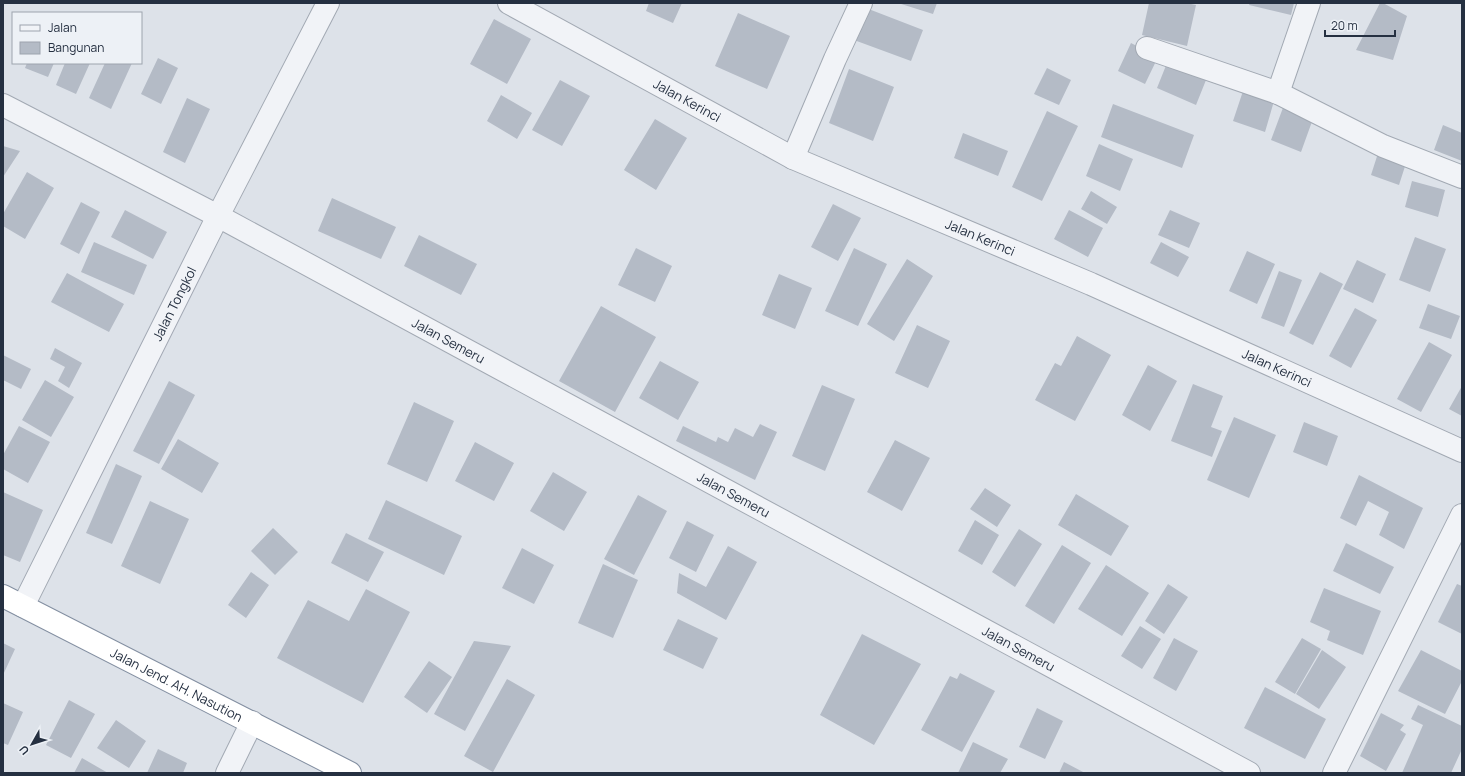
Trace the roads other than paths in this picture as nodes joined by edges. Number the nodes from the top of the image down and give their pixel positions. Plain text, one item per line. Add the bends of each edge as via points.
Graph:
1 (328, 3) edge
2 (509, 3) edge
3 (861, 3) edge
4 (1309, 3) edge
5 (1147, 48) dead end
6 (1278, 93) junction
7 (3, 105) edge
8 (793, 158) junction
9 (1462, 176) edge
10 (218, 216) junction
11 (1462, 451) edge
12 (1462, 515) edge
13 (3, 596) edge
14 (23, 606) junction
15 (252, 722) junction
16 (227, 773) edge
17 (350, 773) edge
18 (1249, 773) edge
19 (1334, 773) edge

1 - 10 street, Jalan Tongkol
2 - 8 street, Jalan Kerinci
3 - 8 street
4 - 6 street
5 - 6 street
6 - 9 street via 1384,146
7 - 10 street, Jalan Semeru
8 - 11 street, Jalan Kerinci via 1091,284
10 - 14 street, Jalan Tongkol
10 - 18 street, Jalan Semeru
12 - 19 street
13 - 14 highway, Jalan Jend. AH. Nasution
14 - 15 highway, Jalan Jend. AH. Nasution
15 - 16 street
15 - 17 highway, Jalan Jend. AH. Nasution

